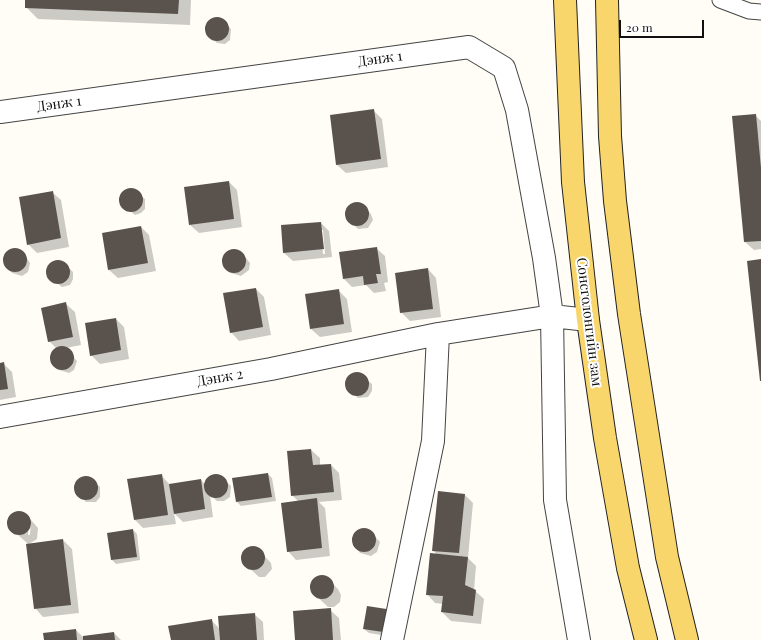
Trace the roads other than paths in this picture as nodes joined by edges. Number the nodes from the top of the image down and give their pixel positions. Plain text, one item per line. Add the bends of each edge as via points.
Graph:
1 (565, 0) edge
2 (607, 0) edge
3 (720, 0) edge
4 (761, 12) edge
5 (0, 112) edge
6 (552, 316) junction
7 (588, 320) junction
8 (438, 334) junction
9 (0, 417) edge
10 (392, 640) edge
11 (579, 640) edge
12 (646, 640) edge
13 (687, 640) edge

1 - 7 main road, Сонсголонгийн зам via 573,182
2 - 13 main road via 615,201 629,314 667,557
3 - 4 lane via 749,11
5 - 6 street, Дэнж 1 via 468,47 504,68 515,103 544,258
6 - 7 street, Дэнж 2
6 - 8 street, Дэнж 2
6 - 11 street, Дэнж 1 via 555,500
7 - 12 main road, Сонсголонгийн зам via 605,438 628,568
8 - 9 street, Дэнж 2 via 271,369
8 - 10 street via 433,442

